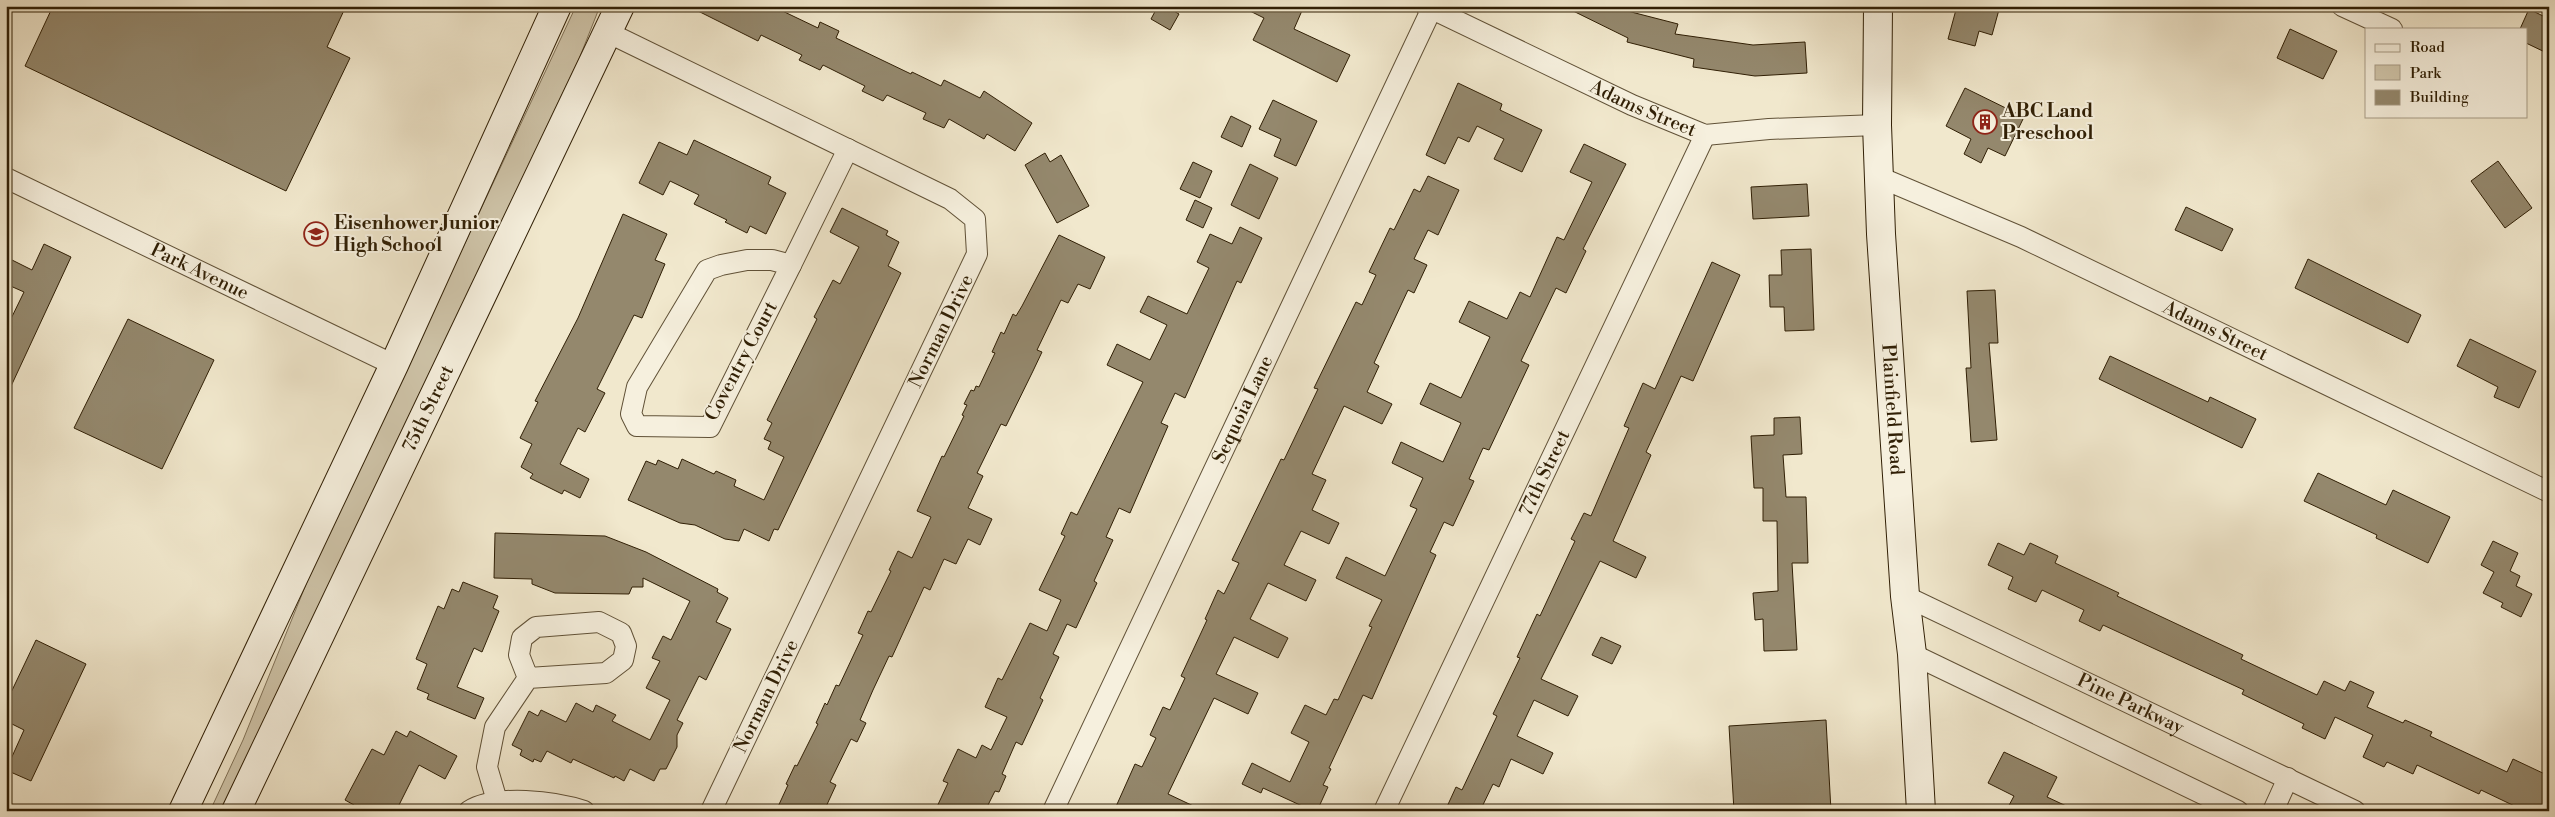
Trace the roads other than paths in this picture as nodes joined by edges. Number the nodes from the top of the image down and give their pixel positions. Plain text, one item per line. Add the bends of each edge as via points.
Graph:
1 (557, 6) edge
2 (620, 6) edge
3 (1878, 6) edge
4 (2342, 6) edge
5 (1430, 7) edge
6 (2390, 28) edge
7 (607, 32) junction
8 (1877, 125) junction
9 (1705, 135) junction
10 (848, 149) junction
11 (6, 178) edge
12 (1879, 178) junction
13 (791, 265) junction
14 (394, 365) junction
15 (2549, 492) edge
16 (1906, 596) junction
17 (1912, 654) junction
18 (528, 678) junction
19 (2288, 778) junction
20 (498, 806) edge
21 (183, 811) edge
22 (236, 811) edge
23 (469, 811) edge
24 (584, 811) edge
25 (711, 811) edge
26 (1052, 811) edge
27 (1384, 811) edge
28 (1921, 811) edge
29 (2238, 811) edge
30 (2272, 811) edge
31 (2355, 811) edge

1 - 14 main road
2 - 7 main road, 75th Street
3 - 8 main road, Plainfield Road
4 - 6 street
5 - 9 street, Adams Street via 1632,106
5 - 26 street, Sequoia Lane
7 - 10 street, Norman Drive
7 - 22 main road, 75th Street
8 - 9 street, Adams Street
8 - 12 main road, Plainfield Road
9 - 27 street, 77th Street
10 - 13 street, Coventry Court
10 - 25 street, Norman Drive via 950,199 974,220 977,254
11 - 14 street, Park Avenue
12 - 15 street, Adams Street via 2021,237
12 - 16 main road, Plainfield Road
13 - 13 street, Coventry Court via 710,426 637,426 631,414 637,387 707,270 747,260 772,260
14 - 21 main road
16 - 17 main road, Plainfield Road
16 - 19 street, Pine Parkway
17 - 28 main road, Plainfield Road
17 - 29 street
18 - 18 street via 519,655 522,638 536,627 599,622 621,632 626,646 623,660 606,673
18 - 20 street via 495,727 487,767
19 - 30 street
19 - 31 street, Pine Parkway
20 - 23 street via 477,806
20 - 24 street via 560,803

